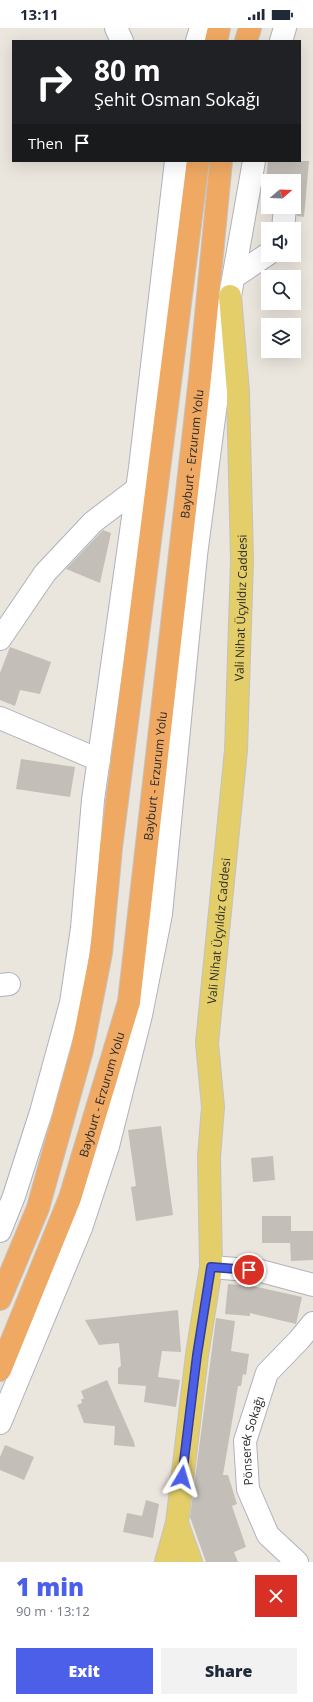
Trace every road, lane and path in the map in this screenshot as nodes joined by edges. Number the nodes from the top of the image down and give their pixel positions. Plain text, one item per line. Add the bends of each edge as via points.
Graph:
1 (116, 28) edge
2 (201, 28) edge
3 (220, 28) edge
4 (250, 28) edge
5 (285, 28) edge
6 (122, 40) edge
7 (197, 40) edge
8 (216, 40) edge
9 (246, 40) edge
10 (281, 40) edge
11 (198, 162) edge
12 (221, 162) edge
13 (254, 162) edge
14 (174, 164) edge
15 (261, 262) edge
16 (232, 287) junction
17 (138, 488) junction
18 (0, 639) edge
19 (0, 718) edge
20 (99, 760) junction
21 (0, 1231) edge
22 (211, 1267) junction
23 (313, 1285) edge
24 (0, 1299) edge
25 (313, 1323) edge
26 (0, 1370) edge
27 (0, 1423) edge
28 (177, 1523) junction
29 (166, 1562) edge
30 (191, 1562) edge
31 (297, 1562) edge

1 - 6 street
2 - 7 street
3 - 8 highway
4 - 9 highway
5 - 10 street
11 - 24 highway via 113,832 101,953 82,1050 38,1208
12 - 26 highway, Bayburt - Erzurum Yolu via 200,378 129,1002 70,1198
13 - 16 street
14 - 17 street
15 - 16 street
16 - 22 main road, Vali Nihat Üçyıldız Caddesi via 238,392 242,560 236,750 207,1043 213,1107 209,1157
16 - 27 street via 196,555 161,914 141,1015 108,1146 82,1228
17 - 18 street via 93,522 45,573
17 - 20 street
19 - 20 street
20 - 21 street via 82,928 71,1003 41,1112
22 - 23 street via 261,1271
22 - 28 main road, Vali Nihat Üçyıldız Caddesi via 197,1355
25 - 31 street, Pönserek Sokağı via 267,1373 245,1441 248,1489 268,1535
28 - 29 main road, Vali Nihat Üçyıldız Caddesi
28 - 30 main road

